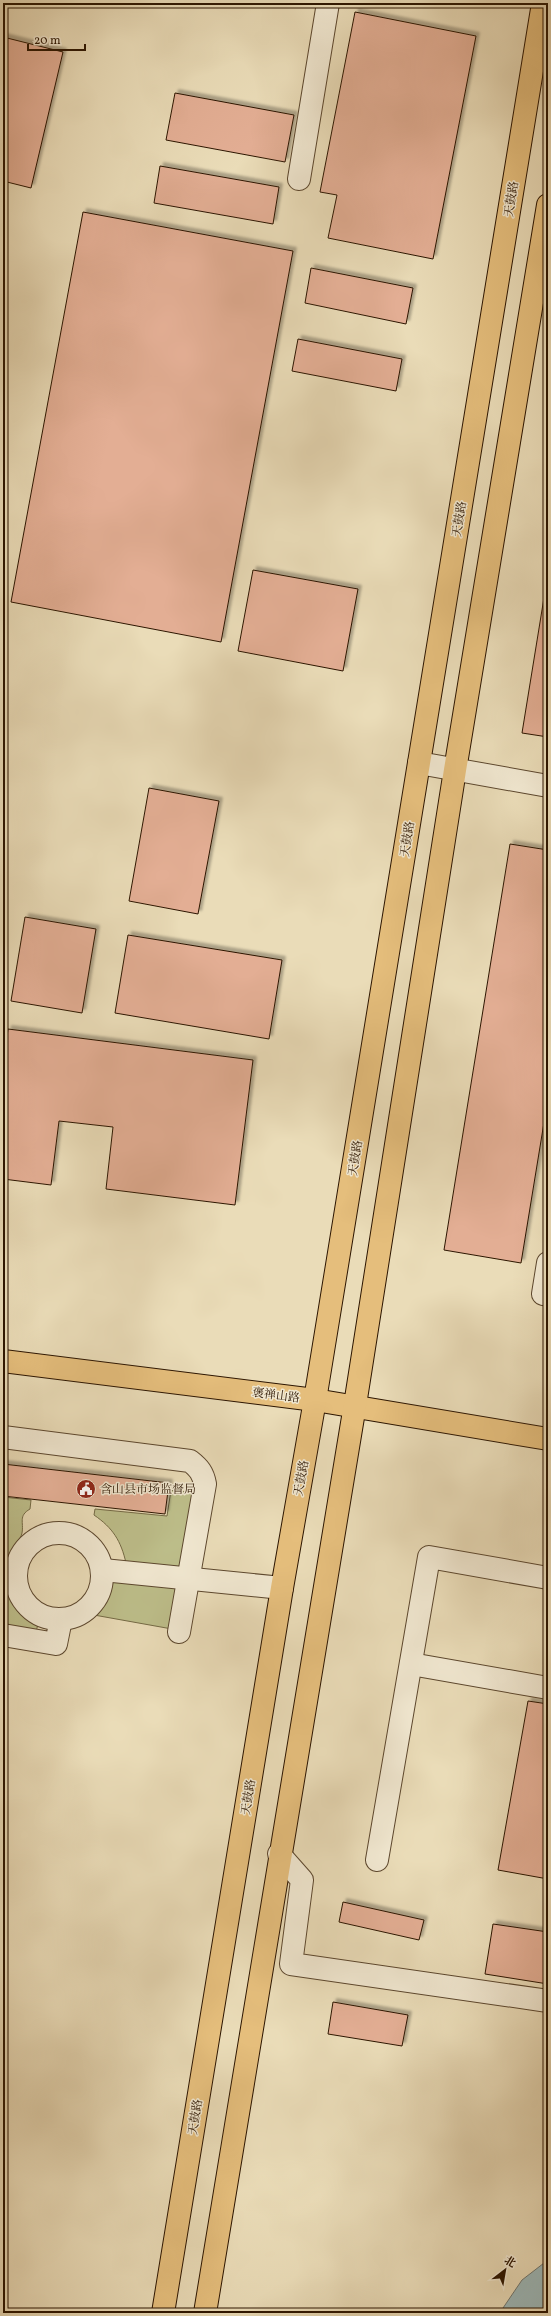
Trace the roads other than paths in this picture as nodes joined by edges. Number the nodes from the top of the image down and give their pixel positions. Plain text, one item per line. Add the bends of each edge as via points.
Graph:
1 (328, 3) edge
2 (543, 3) edge
3 (299, 179) dead end
4 (548, 205) edge
5 (419, 763) junction
6 (455, 770) junction
7 (548, 786) edge
8 (548, 1263) edge
9 (548, 1295) edge
10 (3, 1361) edge
11 (315, 1400) junction
12 (355, 1405) junction
13 (3, 1437) edge
14 (548, 1439) edge
15 (103, 1570) junction
16 (548, 1578) edge
17 (188, 1579) junction
18 (282, 1588) junction
19 (61, 1620) junction
20 (179, 1632) dead end
21 (3, 1635) edge
22 (411, 1664) junction
23 (548, 1688) edge
24 (279, 1854) junction
25 (378, 1860) dead end
26 (548, 2001) edge
27 (163, 2313) edge
28 (204, 2313) edge

1 - 3 street
2 - 5 main road, 天鼓路
4 - 6 main road
5 - 6 street
5 - 11 main road, 天鼓路
6 - 7 street
6 - 12 main road
8 - 9 street via 543,1294
10 - 11 main road, 褒禅山路
11 - 12 main road, 褒禅山路
11 - 18 main road, 天鼓路
12 - 14 main road, 褒禅山路
12 - 24 main road
13 - 17 street via 190,1462 197,1467 203,1474 205,1484
15 - 17 street
15 - 19 street via 100,1591 88,1609 75,1617
15 - 19 street via 94,1550 77,1536 48,1534 36,1539 25,1549 16,1574 18,1588 24,1601 34,1611
16 - 22 street via 429,1557
17 - 18 street
17 - 20 street
18 - 27 main road, 天鼓路
19 - 21 street via 56,1644
22 - 23 street
22 - 25 street
24 - 26 street via 302,1880 291,1964
24 - 28 main road

